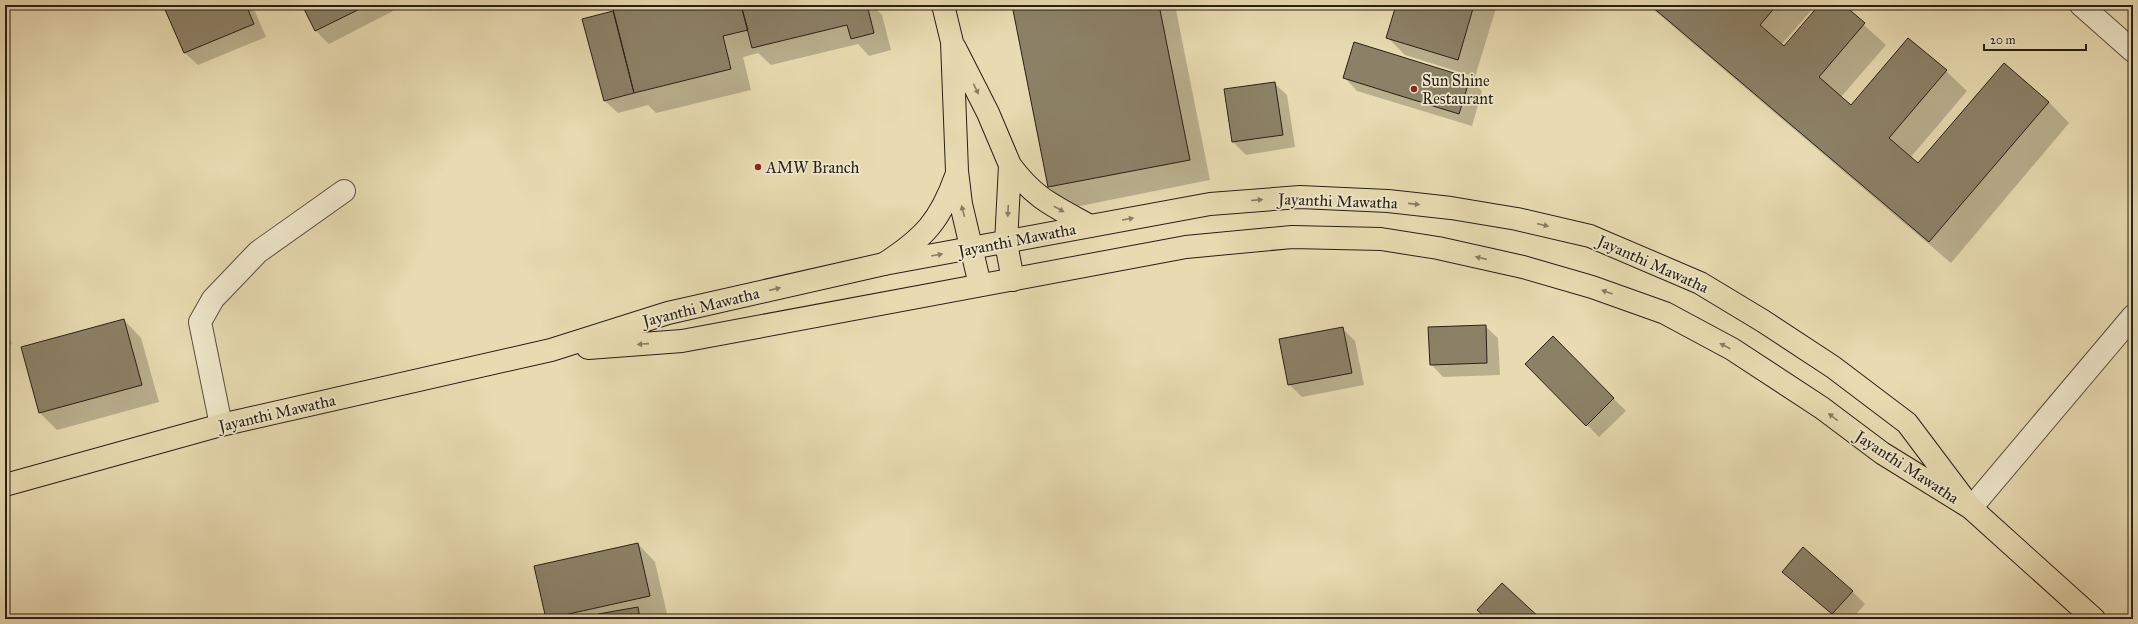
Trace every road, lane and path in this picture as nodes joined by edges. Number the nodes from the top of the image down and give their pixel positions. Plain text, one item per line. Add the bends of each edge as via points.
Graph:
1 (944, 5) edge
2 (2081, 5) edge
3 (952, 42) junction
4 (2133, 51) edge
5 (1010, 165) junction
6 (957, 171) junction
7 (344, 191) dead end
8 (1090, 226) junction
9 (1006, 243) junction
10 (972, 249) junction
11 (884, 264) junction
12 (1013, 280) junction
13 (980, 285) junction
14 (2133, 316) edge
15 (551, 350) junction
16 (221, 425) junction
17 (5, 485) edge
18 (1971, 508) junction
19 (2094, 619) edge

1 - 3 main road
2 - 4 street
3 -> 5 main road via 988,113
3 - 6 main road
5 -> 8 main road via 1024,184 1039,198
5 -> 9 main road
10 -> 6 main road via 961,204
6 - 11 main road via 947,201 934,222 922,236
7 - 16 street via 258,252 213,299 200,322
8 - 9 main road, Jayanthi Mawatha
8 -> 18 main road, Jayanthi Mawatha via 1210,204 1300,197 1451,208 1517,219 1590,236 1700,283 1763,320 1833,367 1906,423
9 - 10 main road, Jayanthi Mawatha
9 - 12 main road
11 -> 10 main road, Jayanthi Mawatha
10 - 13 main road
15 -> 11 main road, Jayanthi Mawatha via 668,313
12 - 13 main road, Jayanthi Mawatha
18 -> 12 main road, Jayanthi Mawatha via 1882,453 1822,408 1732,349 1665,314 1592,287 1523,267 1438,248 1381,239 1292,237 1186,247
13 -> 15 main road, Jayanthi Mawatha via 682,341
14 - 18 street
15 - 16 main road, Jayanthi Mawatha
16 - 17 main road, Jayanthi Mawatha
18 - 19 main road, Jayanthi Mawatha

